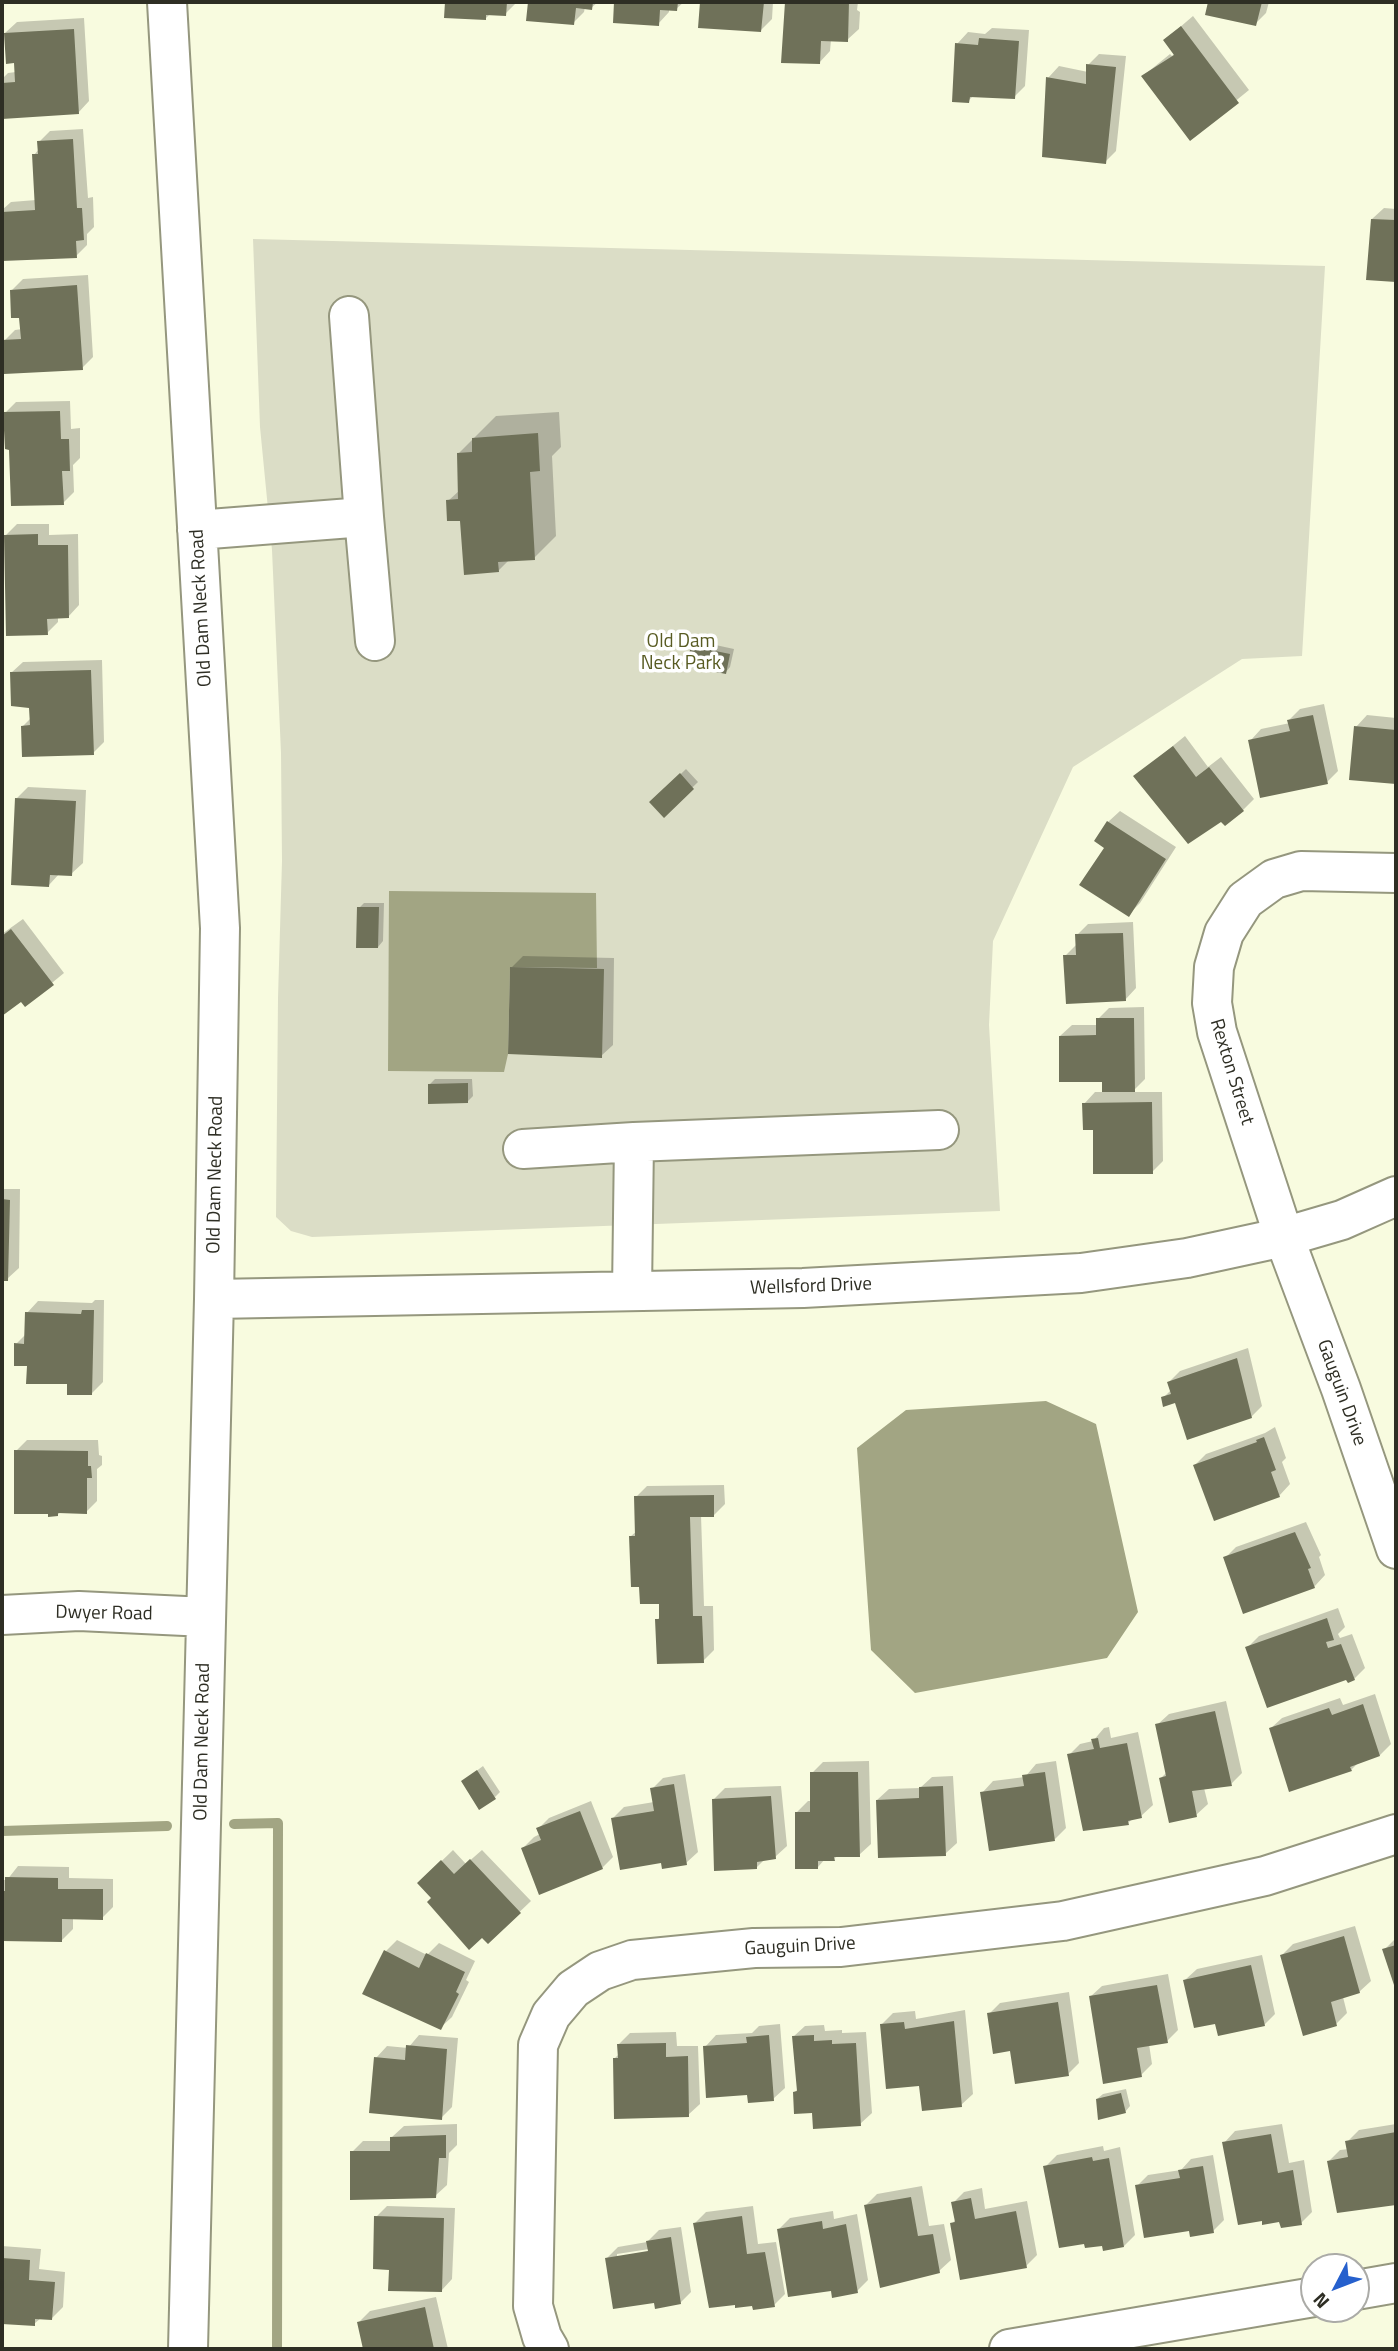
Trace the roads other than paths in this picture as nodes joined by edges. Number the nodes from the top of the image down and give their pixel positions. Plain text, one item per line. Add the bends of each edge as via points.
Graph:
1 (167, 2) edge
2 (349, 316) dead end
3 (364, 517) junction
4 (197, 530) junction
5 (375, 641) dead end
6 (1396, 873) edge
7 (939, 1130) dead end
8 (634, 1142) junction
9 (523, 1149) dead end
10 (1396, 1196) edge
11 (1284, 1237) junction
12 (632, 1292) junction
13 (214, 1299) junction
14 (1396, 1549) edge
15 (2, 1615) edge
16 (206, 1617) junction
17 (1396, 1834) edge
18 (1396, 2283) edge
19 (1370, 2288) edge
20 (1300, 2299) edge
21 (181, 2348) edge
22 (549, 2349) edge
23 (1009, 2349) edge

1 - 4 street, Old Dam Neck Road
2 - 3 street
3 - 4 street
3 - 5 street
4 - 13 street, Old Dam Neck Road via 220,928
6 - 11 street, Rexton Street via 1301,871 1274,879 1245,900 1224,933 1212,991 1217,1032
7 - 8 street
8 - 9 street
8 - 12 street
10 - 11 street, Wellsford Drive via 1342,1220
11 - 12 street, Wellsford Drive via 1187,1258 1081,1273
11 - 14 street, Gauguin Drive
12 - 13 street, Wellsford Drive
13 - 16 street, Old Dam Neck Road
15 - 16 street, Dwyer Road via 79,1611
16 - 21 street, Old Dam Neck Road
17 - 22 street, Gauguin Drive via 1265,1876 1063,1921 841,1947 754,1948 632,1961 600,1971 572,1989 551,2015 538,2045 533,2306
18 - 19 street
20 - 23 street

